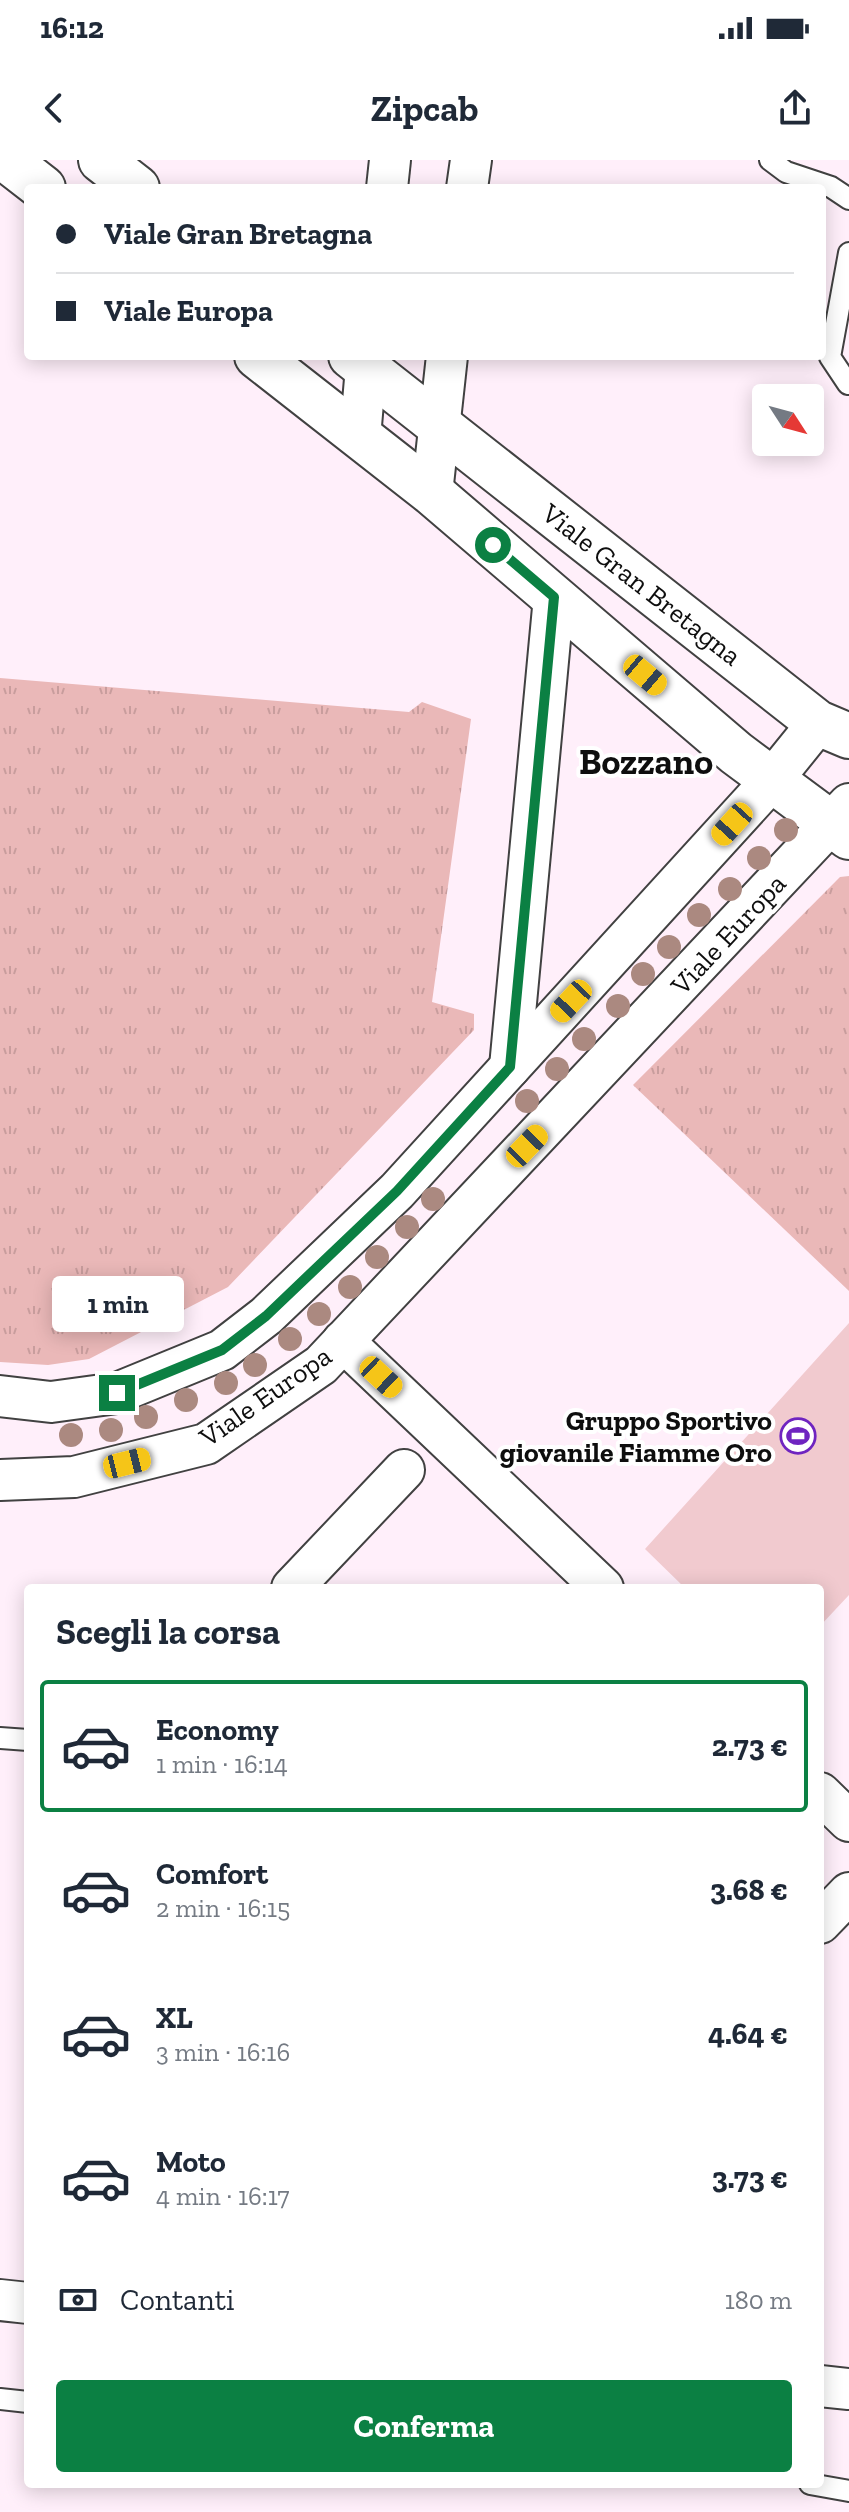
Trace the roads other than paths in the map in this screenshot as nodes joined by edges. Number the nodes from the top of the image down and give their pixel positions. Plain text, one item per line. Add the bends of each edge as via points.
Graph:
1 (7, 160) edge
2 (101, 160) edge
3 (390, 160) edge
4 (471, 160) edge
5 (770, 160) edge
6 (38, 184) edge
7 (132, 184) edge
8 (387, 184) edge
9 (468, 184) edge
10 (822, 184) edge
11 (826, 185) edge
12 (849, 199) edge
13 (849, 253) edge
14 (262, 360) edge
15 (361, 360) edge
16 (447, 360) edge
17 (848, 384) edge
18 (439, 425) junction
19 (360, 437) junction
20 (432, 493) junction
21 (554, 597) junction
22 (834, 729) edge
23 (772, 780) junction
24 (843, 822) edge
25 (510, 1067) junction
26 (458, 1124) junction
27 (506, 1168) junction
28 (343, 1341) junction
29 (0, 1396) edge
30 (404, 1470) dead end
31 (0, 1480) edge
32 (296, 1584) edge
33 (599, 1584) edge
34 (0, 1738) edge
35 (24, 1740) edge
36 (824, 1797) edge
37 (849, 1821) edge
38 (849, 1893) edge
39 (824, 1919) edge
40 (0, 2300) edge
41 (24, 2303) edge
42 (824, 2386) edge
43 (849, 2389) edge
44 (0, 2399) edge
45 (24, 2402) edge
46 (824, 2487) edge
47 (849, 2491) edge

1 - 6 street
2 - 7 street
3 - 8 street
4 - 9 street
5 - 10 lane via 786,172
11 - 12 lane
13 - 17 lane via 830,357
14 - 19 street
15 - 18 street, Viale Gran Bretagna
15 - 19 street, Viale Gran Bretagna
16 - 18 street
18 - 20 street
18 - 22 street, Viale Gran Bretagna
19 - 20 street
20 - 21 street
21 - 23 street
21 - 25 street
22 - 23 street
23 - 24 street
23 - 25 street
24 - 27 street, Viale Europa
25 - 26 street
26 - 27 street
26 - 29 street via 277,1306 222,1350 117,1393 51,1402
27 - 28 street, Viale Europa
28 - 31 street, Viale Europa via 321,1365 206,1444 74,1477
28 - 33 street
30 - 32 street
34 - 35 lane
36 - 37 street
38 - 39 street
40 - 41 street
42 - 43 street
44 - 45 lane
46 - 47 lane

